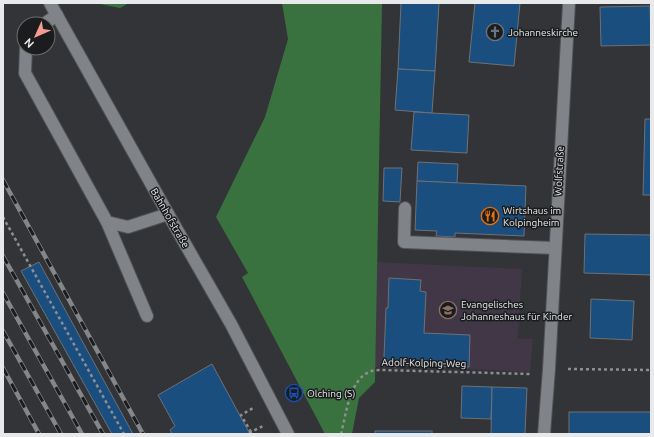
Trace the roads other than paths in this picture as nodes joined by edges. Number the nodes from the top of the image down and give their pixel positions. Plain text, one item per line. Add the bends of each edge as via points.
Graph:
1 (50, 3) edge
2 (569, 3) edge
3 (57, 15) joint
4 (26, 56) edge
5 (405, 208) dead end
6 (168, 214) junction
7 (107, 222) junction
8 (555, 248) junction
9 (146, 316) dead end
10 (288, 434) edge
11 (544, 434) edge

1 - 3 street, Bahnhofstraße
2 - 8 street, Wolfstraße
3 - 6 street, Bahnhofstraße
4 - 7 street via 25,73
5 - 8 street via 404,242
6 - 7 street via 128,227
6 - 10 street, Bahnhofstraße via 231,324
7 - 9 street
8 - 11 street, Wolfstraße

